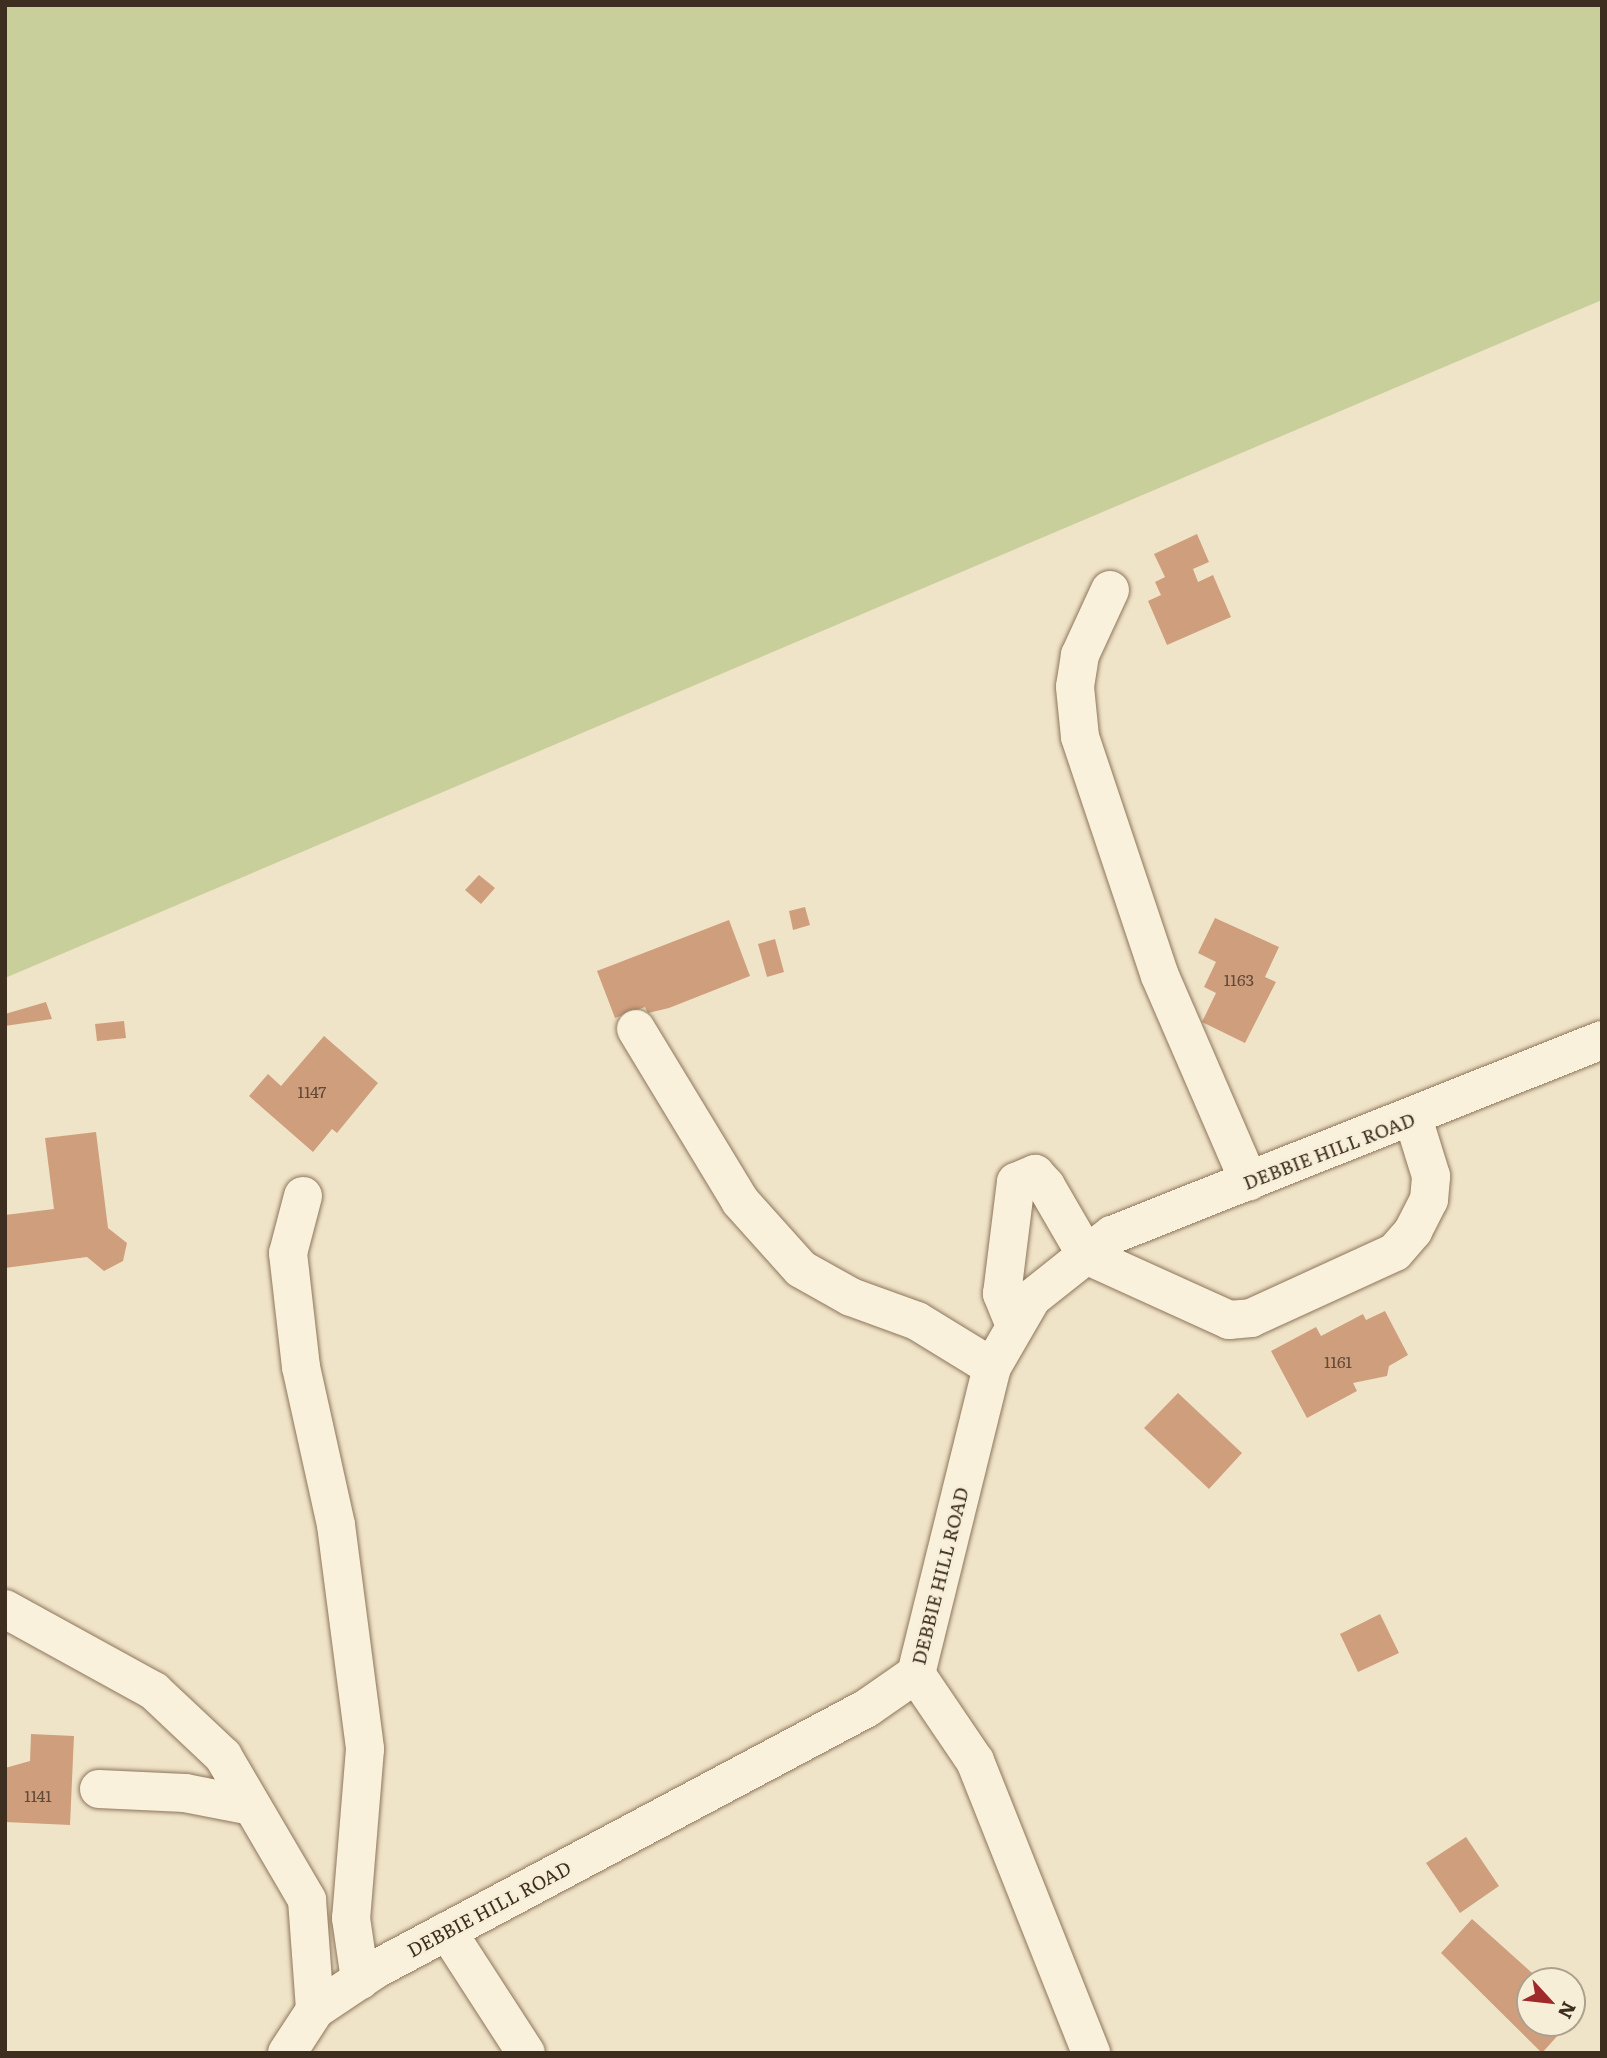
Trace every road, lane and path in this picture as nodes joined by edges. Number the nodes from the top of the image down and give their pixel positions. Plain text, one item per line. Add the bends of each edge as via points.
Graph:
1 (1111, 590) dead end
2 (636, 1029) dead end
3 (1602, 1040) edge
4 (1413, 1118) junction
5 (1249, 1182) junction
6 (303, 1196) dead end
7 (1086, 1255) junction
8 (1015, 1326) junction
9 (992, 1367) junction
10 (5, 1609) edge
11 (916, 1674) junction
12 (99, 1789) dead end
13 (251, 1806) junction
14 (447, 1931) junction
15 (360, 1980) junction
16 (315, 2010) junction
17 (287, 2053) edge
18 (526, 2053) edge
19 (1091, 2053) edge

1 - 5 street via 1080,655 1075,687 1080,737 1160,976
2 - 9 street via 740,1201 801,1269 851,1297 917,1321
3 - 4 street, DEBBIE HILL ROAD
4 - 5 street, DEBBIE HILL ROAD
4 - 7 street via 1432,1176 1429,1200 1413,1231 1395,1252 1251,1318 1229,1320
5 - 7 street, DEBBIE HILL ROAD via 1112,1235
6 - 15 street via 288,1253 290,1278 301,1367 336,1525 365,1749 352,1918
7 - 8 street, DEBBIE HILL ROAD via 1032,1298
7 - 8 street via 1035,1174 1016,1182 1002,1294
8 - 9 street, DEBBIE HILL ROAD
9 - 11 street, DEBBIE HILL ROAD
10 - 13 street via 154,1691 223,1756
11 - 14 street, DEBBIE HILL ROAD via 867,1708
11 - 19 street via 975,1761
12 - 13 street via 185,1793
13 - 16 street via 307,1900
14 - 15 street, DEBBIE HILL ROAD
14 - 18 street
15 - 16 street, DEBBIE HILL ROAD
16 - 17 street, DEBBIE HILL ROAD

